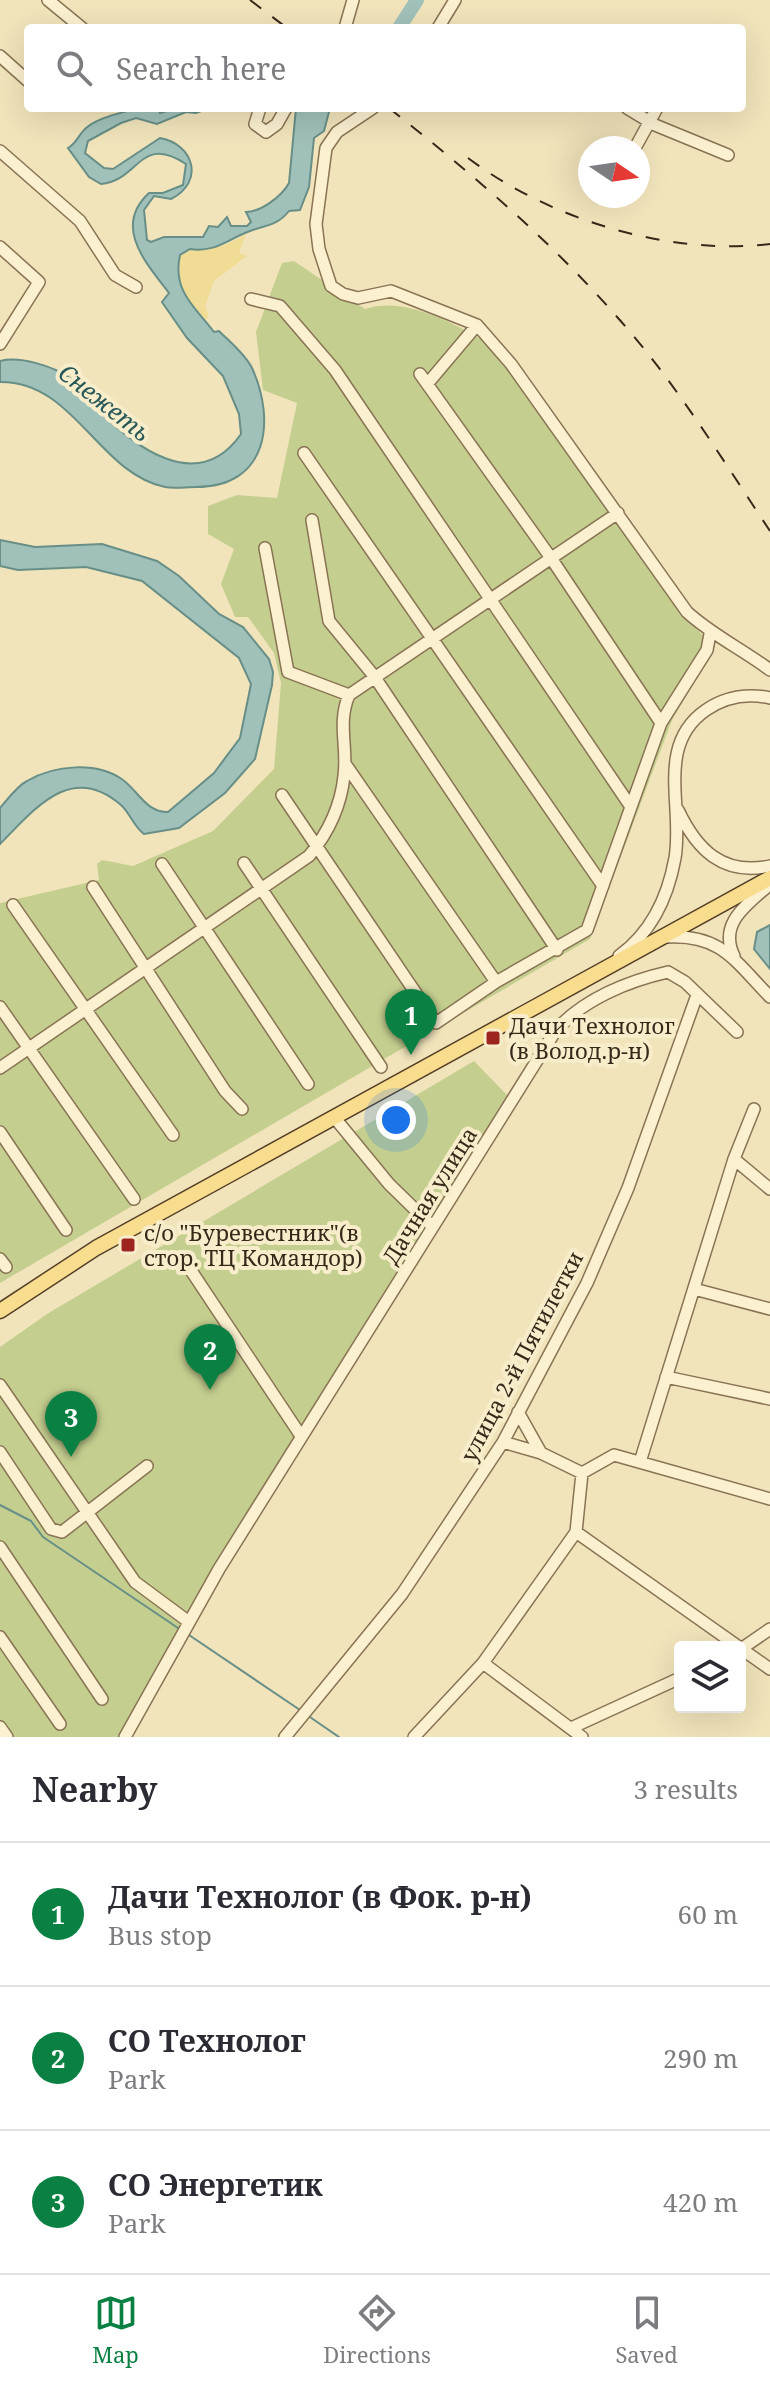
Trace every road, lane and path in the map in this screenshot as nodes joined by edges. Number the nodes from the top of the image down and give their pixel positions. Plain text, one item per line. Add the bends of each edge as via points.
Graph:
1 (48, 0) edge
2 (353, 0) edge
3 (455, 0) edge
4 (77, 24) edge
5 (346, 24) edge
6 (440, 24) edge
7 (0, 56) edge
8 (24, 77) edge
9 (259, 112) edge
10 (284, 112) edge
11 (367, 112) edge
12 (634, 112) edge
13 (655, 112) edge
14 (650, 122) junction
15 (642, 136) edge
16 (0, 151) edge
17 (728, 155) dead end
18 (0, 247) edge
19 (136, 287) dead end
20 (251, 299) dead end
21 (477, 325) junction
22 (0, 343) edge
23 (304, 453) dead end
24 (618, 513) junction
25 (312, 520) dead end
26 (265, 548) dead end
27 (551, 558) junction
28 (490, 598) junction
29 (710, 634) junction
30 (432, 637) junction
31 (770, 670) edge
32 (374, 676) junction
33 (349, 695) junction
34 (770, 698) edge
35 (661, 723) junction
36 (344, 762) junction
37 (282, 795) dead end
38 (676, 806) junction
39 (631, 807) junction
40 (318, 845) junction
41 (244, 863) dead end
42 (162, 864) dead end
43 (770, 866) edge
44 (770, 881) edge
45 (603, 886) junction
46 (93, 887) dead end
47 (263, 888) junction
48 (13, 905) dead end
49 (205, 929) junction
50 (659, 937) junction
51 (557, 950) junction
52 (738, 964) junction
53 (146, 969) junction
54 (600, 970) junction
55 (496, 982) junction
56 (697, 995) junction
57 (770, 997) edge
58 (0, 1007) edge
59 (87, 1009) junction
60 (737, 1032) dead end
61 (28, 1049) junction
62 (381, 1067) dead end
63 (0, 1068) edge
64 (308, 1084) dead end
65 (242, 1109) dead end
66 (754, 1109) dead end
67 (334, 1117) junction
68 (0, 1132) edge
69 (173, 1135) dead end
70 (734, 1159) junction
71 (770, 1189) edge
72 (134, 1199) dead end
73 (432, 1226) junction
74 (66, 1230) dead end
75 (190, 1269) dead end
76 (694, 1289) junction
77 (770, 1309) edge
78 (0, 1311) edge
79 (666, 1377) junction
80 (0, 1385) edge
81 (770, 1399) edge
82 (518, 1412) junction
83 (301, 1436) junction
84 (503, 1442) junction
85 (0, 1452) edge
86 (541, 1453) junction
87 (640, 1462) junction
88 (147, 1466) dead end
89 (582, 1473) junction
90 (770, 1499) edge
91 (86, 1512) junction
92 (576, 1532) junction
93 (0, 1547) edge
94 (5, 1565) edge
95 (189, 1622) junction
96 (770, 1629) edge
97 (0, 1637) edge
98 (732, 1641) edge
99 (746, 1645) edge
100 (746, 1651) edge
101 (483, 1663) junction
102 (770, 1669) edge
103 (674, 1681) edge
104 (102, 1699) dead end
105 (60, 1724) dead end
106 (0, 1727) edge
107 (571, 1728) junction
108 (7, 1737) edge
109 (125, 1737) edge
110 (285, 1737) edge
111 (414, 1737) edge
112 (582, 1737) edge

1 - 4 street
2 - 5 street
3 - 6 street
7 - 8 street
9 - 10 street via 255,124 266,132
11 - 21 street via 337,132 326,148 316,224 331,286 358,298 391,291
12 - 14 street
13 - 14 street
14 - 15 street
14 - 17 street
16 - 19 street via 80,221 115,275
18 - 22 street via 39,282
20 - 28 street via 280,306 335,370
21 - 24 street
21 - 27 street via 424,378
23 - 30 street
24 - 27 street
24 - 29 street via 687,612
25 - 32 street via 329,621
26 - 33 street via 288,672
27 - 28 street
27 - 35 street
28 - 30 street
28 - 39 street
29 - 31 street via 730,641
29 - 35 street via 707,650
30 - 32 street
30 - 45 street
32 - 33 street
32 - 51 street
33 - 36 street via 343,709
34 - 38 street via 731,698 689,725 675,756
35 - 39 street
36 - 40 street via 337,808
36 - 55 street
37 - 40 street
38 - 43 street via 697,844 716,860 739,869
38 - 54 street via 676,854 668,891 644,934
39 - 45 street
40 - 47 street
40 - 55 street via 436,1023
41 - 47 street
42 - 49 street
44 - 50 main road
44 - 52 street via 730,926 729,946
45 - 51 street via 587,930
46 - 53 street
47 - 49 street
47 - 62 street
48 - 59 street
49 - 53 street
49 - 64 street
50 - 52 street via 700,937
50 - 54 main road
51 - 55 street
52 - 57 street
53 - 59 street
53 - 65 street
54 - 67 main road
56 - 60 street, Дачная улица
56 - 73 street, Дачная улица via 668,972 638,979 571,1013
56 - 82 street, улица 2-й Пятилетки via 587,1283
58 - 61 street
59 - 61 street
59 - 69 street
61 - 63 street
61 - 72 street
66 - 70 street
67 - 73 street
67 - 78 main road via 96,1248
68 - 74 street
70 - 71 street
70 - 76 street
73 - 83 street, Дачная улица
75 - 83 street
76 - 77 street
76 - 79 street
79 - 81 street
79 - 87 street
80 - 91 street
82 - 84 street, улица 2-й Пятилетки
82 - 86 street
83 - 95 street, Дачная улица
84 - 86 street
84 - 110 street, улица 2-й Пятилетки via 402,1594
85 - 91 street via 51,1529 62,1532
86 - 89 street
87 - 89 street via 614,1455
87 - 90 street
88 - 91 street
89 - 92 street
91 - 95 street via 135,1582
92 - 98 street
92 - 101 street
93 - 94 street
94 - 104 street
95 - 109 street, Дачная улица
96 - 99 street
97 - 105 street
100 - 102 street
101 - 107 street
101 - 111 street
103 - 107 street
106 - 108 street
107 - 112 street

